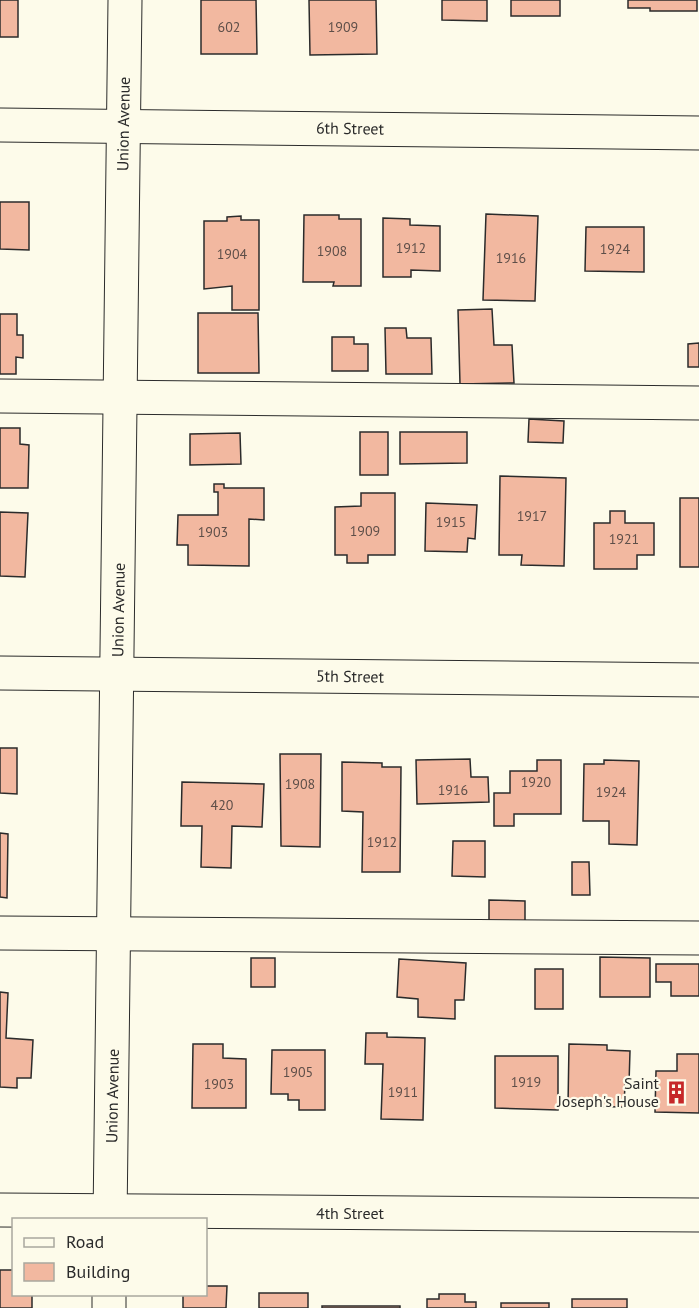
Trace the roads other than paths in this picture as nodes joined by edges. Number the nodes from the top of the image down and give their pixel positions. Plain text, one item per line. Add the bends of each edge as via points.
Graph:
1 (125, 0) edge
2 (0, 124) edge
3 (123, 125) junction
4 (699, 133) edge
5 (0, 396) edge
6 (120, 397) junction
7 (699, 403) edge
8 (0, 673) edge
9 (117, 674) junction
10 (699, 680) edge
11 (0, 933) edge
12 (114, 934) junction
13 (699, 938) edge
14 (0, 1210) edge
15 (110, 1215) edge
16 (699, 1215) edge

1 - 3 street, Union Avenue
2 - 3 street, 6th Street
3 - 4 street, 6th Street
3 - 6 street, Union Avenue
5 - 6 street
6 - 7 street
6 - 9 street, Union Avenue
8 - 9 street, 5th Street
9 - 10 street, 5th Street
9 - 12 street, Union Avenue
11 - 12 street
12 - 13 street
12 - 15 street, Union Avenue
14 - 15 street, 4th Street
15 - 16 street, 4th Street

